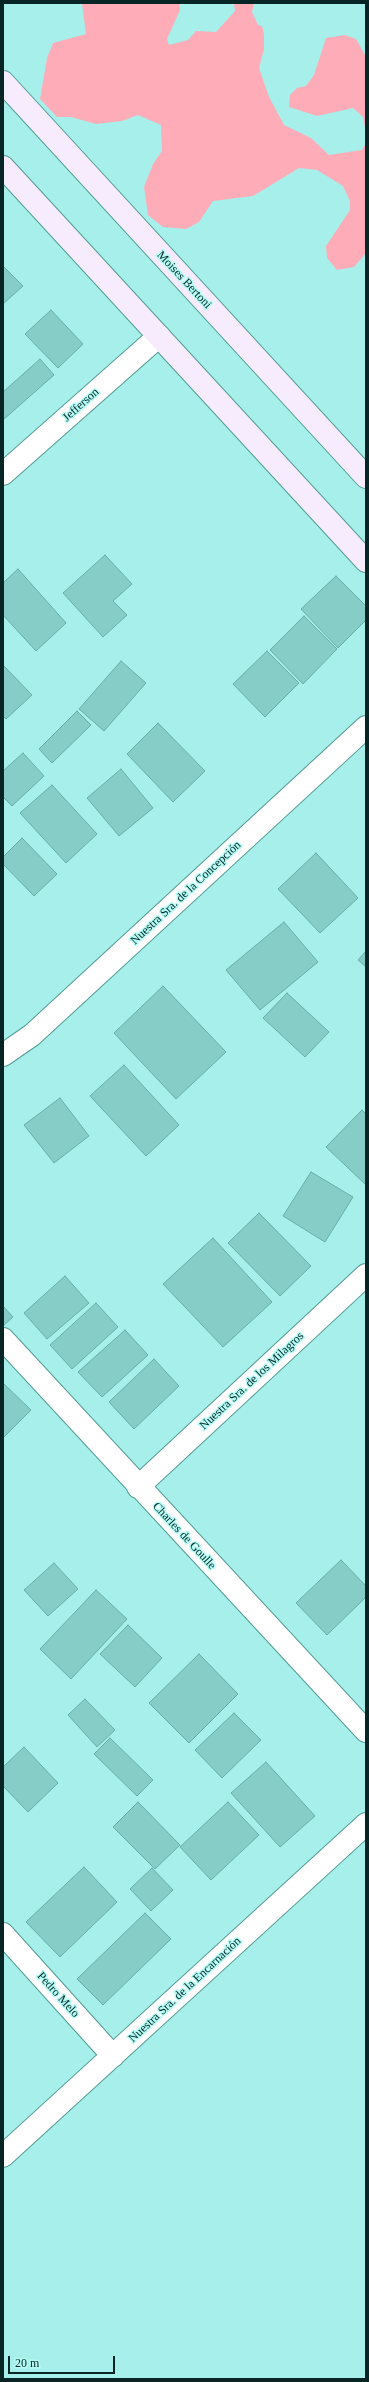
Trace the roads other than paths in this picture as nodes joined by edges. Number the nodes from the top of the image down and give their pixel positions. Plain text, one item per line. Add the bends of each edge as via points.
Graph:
1 (3, 82) edge
2 (3, 167) edge
3 (159, 336) junction
4 (3, 474) edge
5 (366, 477) edge
6 (366, 561) edge
7 (366, 727) edge
8 (3, 1055) edge
9 (366, 1275) edge
10 (3, 1339) edge
11 (138, 1487) junction
12 (366, 1731) edge
13 (366, 1824) edge
14 (3, 1934) edge
15 (113, 2056) junction
16 (3, 2156) edge

1 - 5 street, Moises Bertoni
2 - 3 street
3 - 4 street, Jefferson
3 - 6 street
7 - 8 street, Nuestra Sra. de la Concepción via 32,1035
9 - 11 street, Nuestra Sra. de los Milagros
10 - 11 street, Charles de Goulle
11 - 12 street, Charles de Goulle
13 - 15 street, Nuestra Sra. de la Encarnación
14 - 15 street, Pedro Melo
15 - 16 street, Nuestra Sra. de la Encarnación

